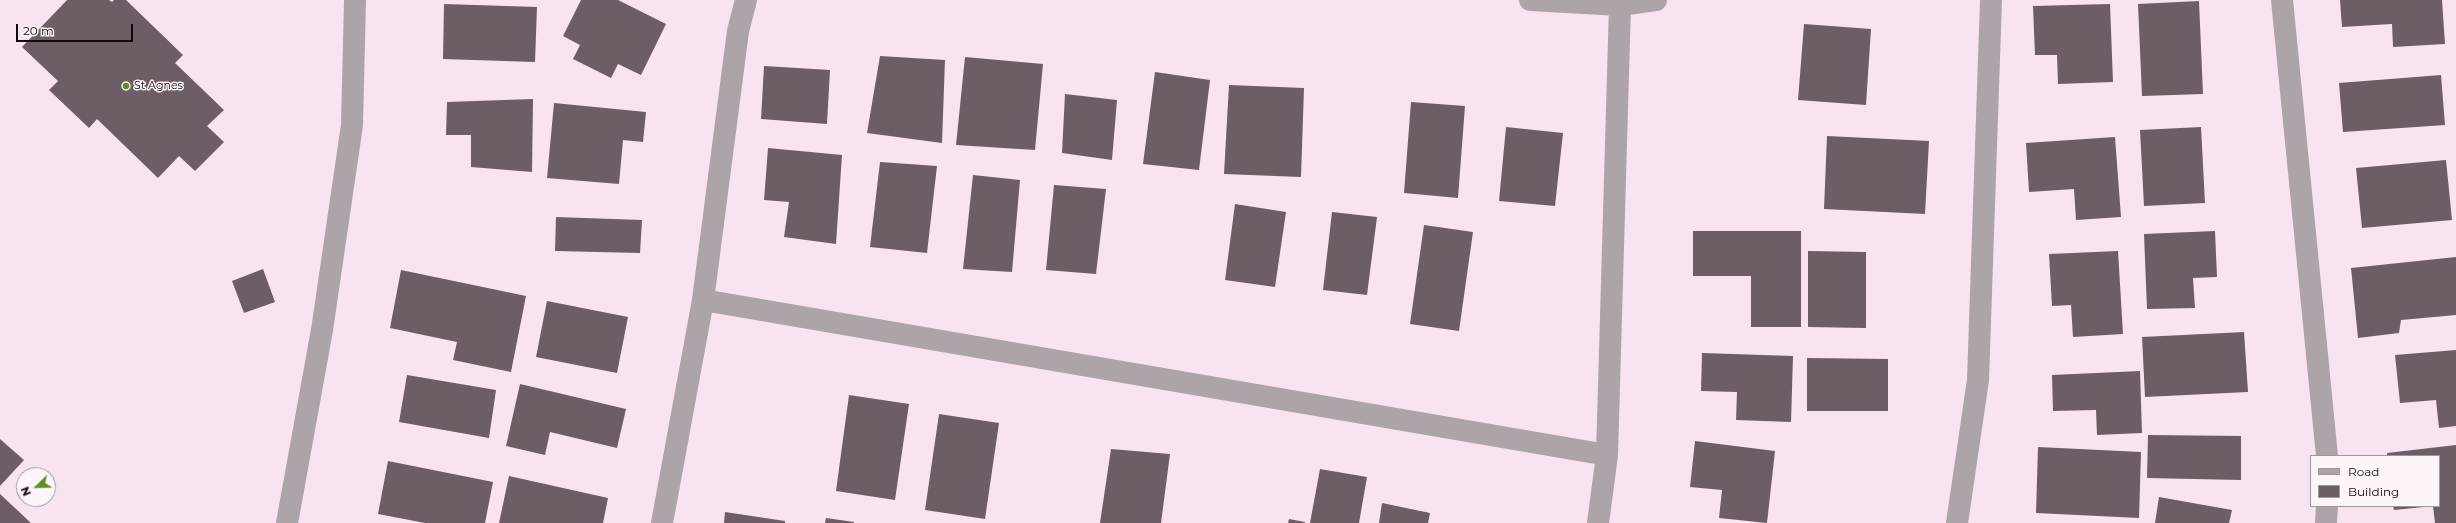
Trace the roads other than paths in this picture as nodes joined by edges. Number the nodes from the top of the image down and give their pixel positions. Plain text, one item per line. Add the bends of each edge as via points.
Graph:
1 (355, 0) edge
2 (746, 0) edge
3 (1530, 0) edge
4 (1656, 0) edge
5 (1991, 0) edge
6 (2282, 0) edge
7 (1620, 5) junction
8 (703, 300) junction
9 (1607, 455) junction
10 (2327, 455) edge
11 (2327, 507) edge
12 (287, 523) edge
13 (662, 523) edge
14 (1598, 523) edge
15 (1957, 523) edge
16 (2326, 523) edge

1 - 12 street via 352,125 322,330
2 - 8 street via 738,31
3 - 7 street
4 - 7 street
5 - 15 street via 1978,380
6 - 10 street
7 - 9 street
8 - 9 street
8 - 13 street
9 - 14 street
11 - 16 street

